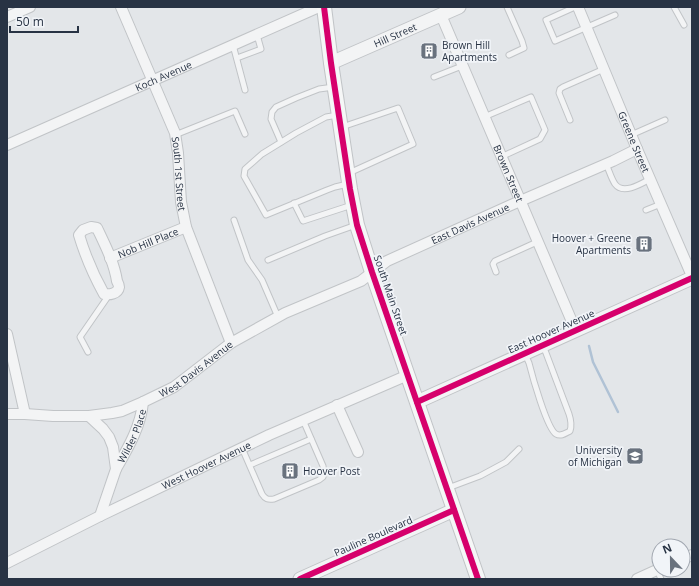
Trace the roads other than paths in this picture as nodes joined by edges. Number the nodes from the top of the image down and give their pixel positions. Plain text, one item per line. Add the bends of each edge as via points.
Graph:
1 (30, 7) edge
2 (121, 7) edge
3 (319, 7) edge
4 (324, 7) edge
5 (457, 7) edge
6 (507, 7) edge
7 (576, 7) edge
8 (674, 7) edge
9 (10, 13) edge
10 (441, 15) junction
11 (615, 15) dead end
12 (684, 25) dead end
13 (587, 28) junction
14 (256, 34) junction
15 (233, 45) junction
16 (509, 55) dead end
17 (237, 58) junction
18 (331, 63) junction
19 (462, 66) junction
20 (604, 69) junction
21 (434, 77) dead end
22 (152, 81) junction
23 (335, 87) junction
24 (245, 90) dead end
25 (484, 117) junction
26 (570, 120) dead end
27 (664, 120) dead end
28 (340, 121) junction
29 (245, 134) dead end
30 (175, 135) junction
31 (631, 135) junction
32 (281, 142) junction
33 (7, 145) edge
34 (637, 149) junction
35 (501, 157) junction
36 (606, 164) junction
37 (348, 179) junction
38 (650, 179) junction
39 (520, 201) junction
40 (294, 203) junction
41 (661, 204) junction
42 (353, 205) junction
43 (646, 210) dead end
44 (234, 220) dead end
45 (357, 224) junction
46 (186, 227) junction
47 (538, 242) junction
48 (110, 258) junction
49 (268, 260) dead end
50 (372, 272) junction
51 (496, 272) dead end
52 (692, 277) edge
53 (110, 295) junction
54 (278, 317) junction
55 (576, 331) junction
56 (7, 334) edge
57 (231, 343) junction
58 (542, 346) junction
59 (88, 352) dead end
60 (525, 354) junction
61 (408, 375) junction
62 (143, 402) junction
63 (417, 402) junction
64 (338, 405) junction
65 (7, 414) edge
66 (26, 414) junction
67 (89, 416) junction
68 (303, 420) junction
69 (311, 439) junction
70 (242, 448) junction
71 (519, 449) dead end
72 (358, 452) dead end
73 (250, 466) junction
74 (116, 469) junction
75 (447, 489) junction
76 (454, 510) junction
77 (100, 516) junction
78 (7, 563) edge
79 (651, 575) edge
80 (300, 579) edge
81 (478, 579) edge
82 (637, 579) edge

1 - 9 street
2 - 22 street, South 1st Street
3 - 14 street, Koch Avenue
4 - 18 main road, South Main Street
5 - 10 street, Hill Street
6 - 16 lane via 524,48
7 - 13 street, Greene Street
7 - 13 lane via 546,20 555,41
8 - 12 lane
10 - 18 street, Hill Street
10 - 19 street, Brown Street
11 - 13 lane
13 - 20 street, Greene Street
14 - 15 street, Koch Avenue
14 - 17 lane via 261,50
15 - 17 lane
15 - 22 street, Koch Avenue
17 - 24 lane
18 - 23 main road, South Main Street
19 - 21 lane
19 - 25 street, Brown Street
20 - 26 lane via 560,89 559,94
20 - 31 street, Greene Street
22 - 30 street, South 1st Street
22 - 33 street, Koch Avenue
23 - 28 main road, South Main Street
23 - 32 lane via 319,89 276,107 271,119
25 - 35 street, Brown Street
25 - 35 lane via 531,97 545,130 540,139
27 - 31 lane
28 - 32 lane via 326,117
28 - 37 main road, South Main Street
28 - 37 lane via 398,108 413,144
29 - 30 lane via 235,111
30 - 46 street, South 1st Street
31 - 34 street, Greene Street
32 - 40 lane via 245,169 244,176 266,215
34 - 36 street, East Davis Avenue
34 - 38 street, Greene Street
35 - 39 street, Brown Street
36 - 38 lane via 619,188 630,188
36 - 39 street, East Davis Avenue
37 - 40 lane via 335,187
37 - 42 main road, South Main Street
38 - 41 street, Greene Street
39 - 47 street, Brown Street
39 - 50 street, East Davis Avenue via 387,261
40 - 42 lane via 303,222
41 - 43 lane
41 - 52 street, Greene Street
42 - 45 main road, South Main Street
44 - 54 lane via 248,260 262,280
45 - 49 lane
45 - 50 main road, South Main Street
46 - 48 street, Nob Hill Place
46 - 57 street, South 1st Street
47 - 51 lane via 495,261 493,264
47 - 55 street, Brown Street
48 - 53 street via 119,287 117,292
48 - 53 street via 97,228 84,230 80,235 82,243 104,294
50 - 54 street, West Davis Avenue via 361,281
50 - 61 main road, South Main Street
52 - 55 street, East Hoover Avenue
53 - 59 lane via 80,337
54 - 57 street, West Davis Avenue
55 - 58 street, East Hoover Avenue
56 - 66 street
57 - 62 street, West Davis Avenue via 174,387
58 - 60 street, East Hoover Avenue
58 - 60 lane via 571,422 570,431 562,435 555,434 548,422
60 - 63 street, East Hoover Avenue
61 - 63 main road, South Main Street
61 - 64 street, West Hoover Avenue
62 - 67 street, West Davis Avenue via 122,411
62 - 74 street, Wilder Place via 136,431
63 - 75 main road, South Main Street
64 - 68 street, West Hoover Avenue
64 - 72 street
65 - 66 street, West Davis Avenue
66 - 67 street, West Davis Avenue
67 - 74 street, Wilder Place via 109,437
68 - 69 lane
68 - 70 street, West Hoover Avenue
69 - 73 lane
69 - 73 lane via 323,466 323,477 319,480 269,500 262,494
70 - 73 lane
70 - 77 street, West Hoover Avenue
71 - 75 lane via 506,462
74 - 77 street, Wilder Place
75 - 76 main road, South Main Street
76 - 80 street, Pauline Boulevard
76 - 81 main road, South Main Street
77 - 78 street, West Hoover Avenue
79 - 82 street

